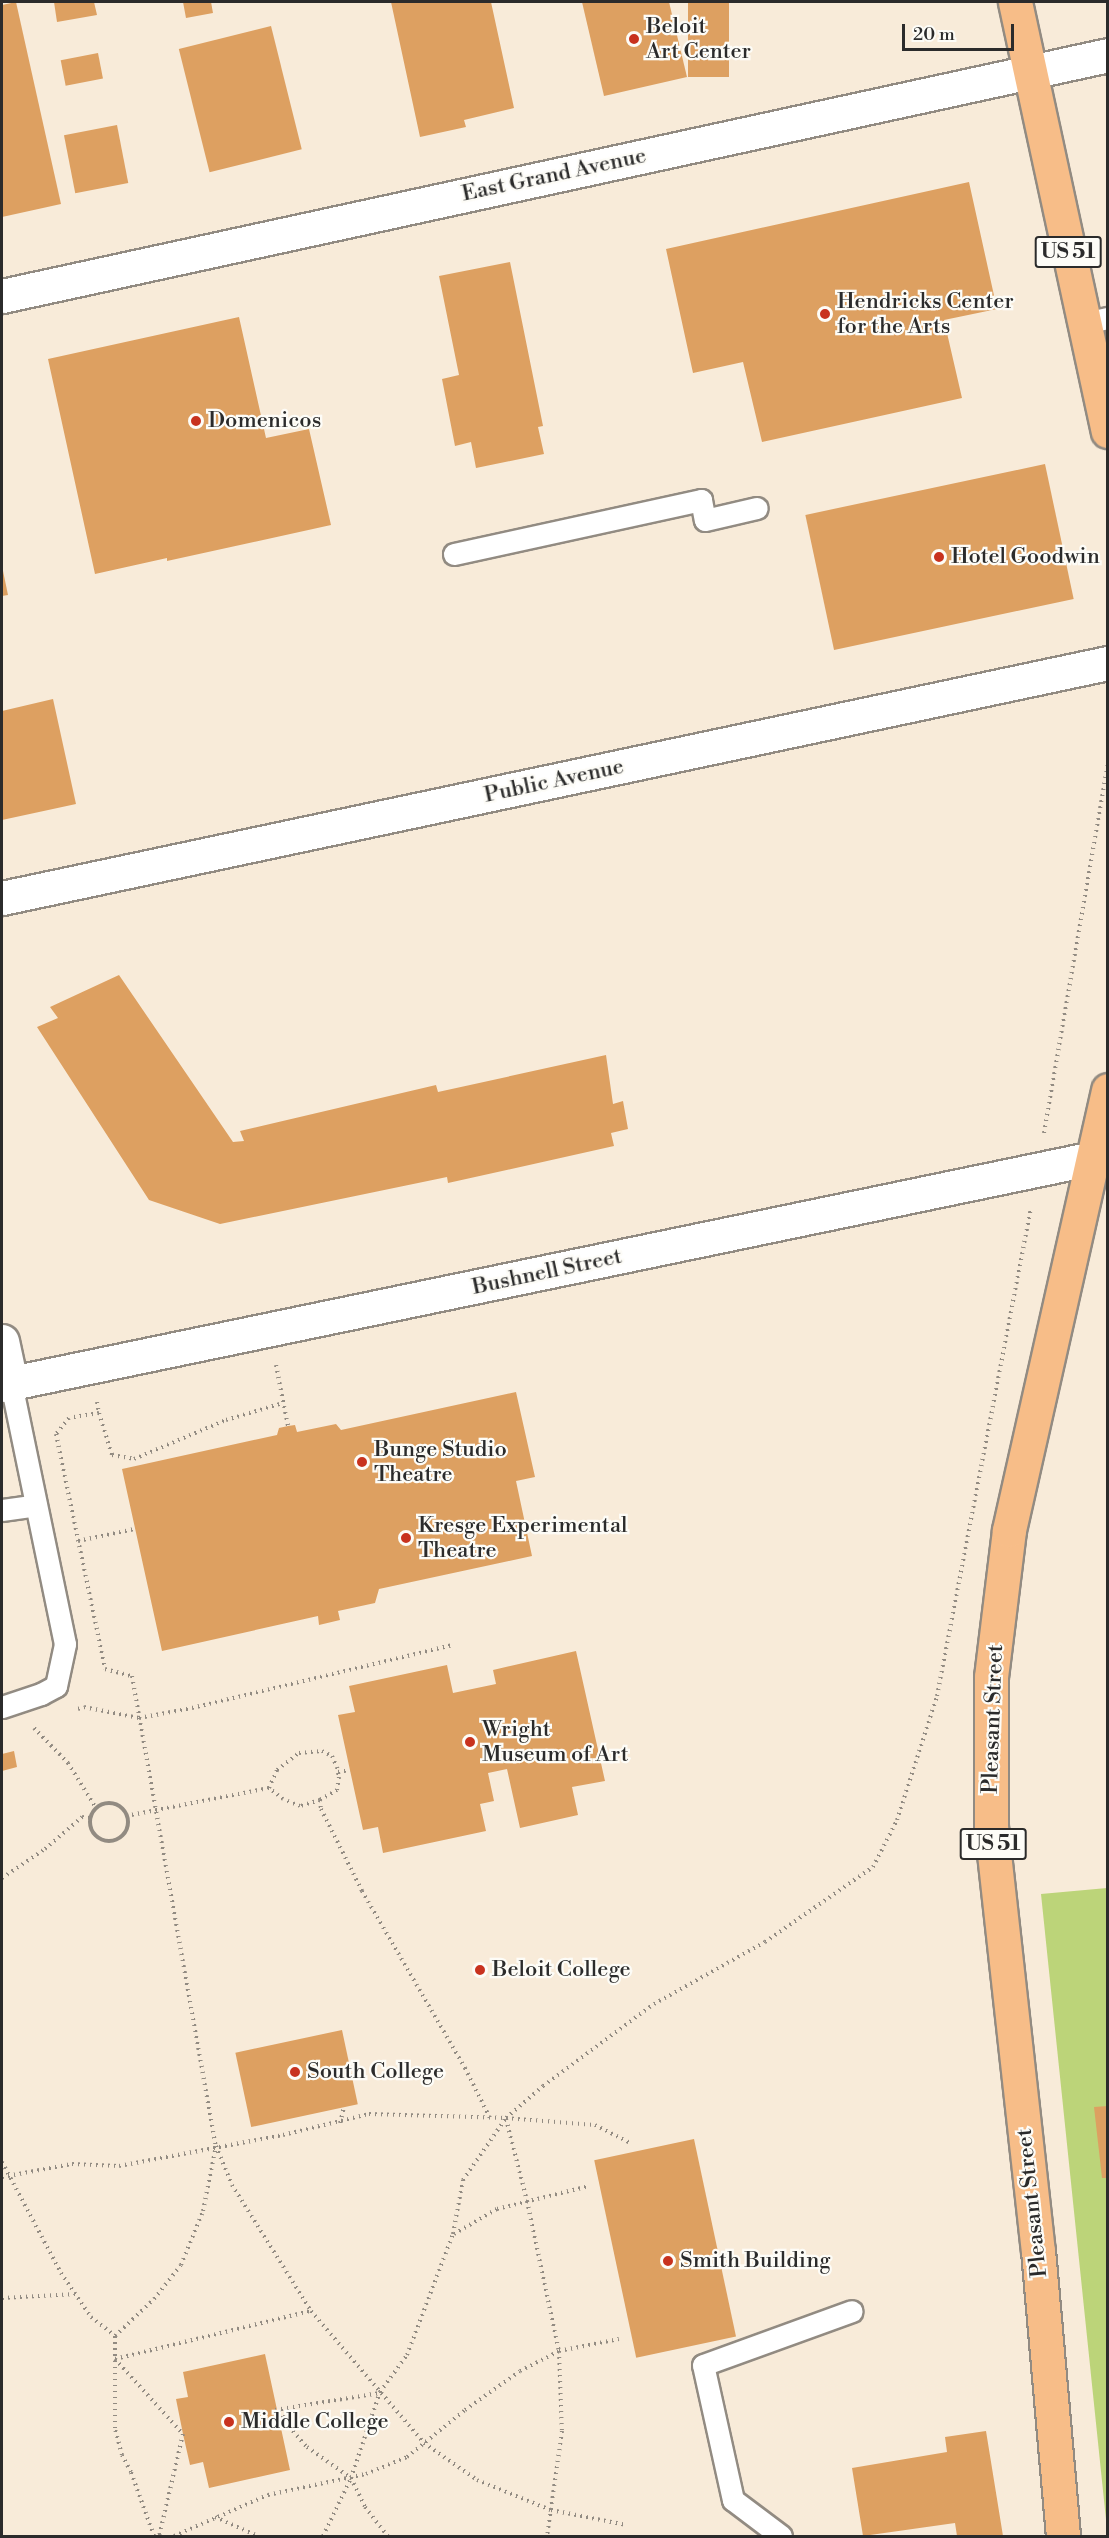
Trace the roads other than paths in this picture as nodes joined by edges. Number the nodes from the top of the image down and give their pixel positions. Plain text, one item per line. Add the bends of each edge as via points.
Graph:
1 (1015, 2) edge
2 (1107, 55) edge
3 (1029, 73) junction
4 (2, 296) edge
5 (1096, 320) edge
6 (1107, 431) edge
7 (757, 508) dead end
8 (454, 554) dead end
9 (1107, 663) edge
10 (2, 898) edge
11 (1107, 1090) edge
12 (1093, 1158) junction
13 (2, 1341) edge
14 (6, 1384) edge
15 (36, 1505) junction
16 (2, 1510) edge
17 (2, 1707) edge
18 (852, 2311) dead end
19 (781, 2536) edge
20 (1063, 2536) edge

1 - 3 main road, US 51
2 - 3 street, East Grand Avenue
3 - 4 street, East Grand Avenue
3 - 5 main road, US 51
5 - 6 main road, US 51
7 - 8 lane via 705,520 701,500
9 - 10 street, Public Avenue
11 - 12 main road, Pleasant Street / US 51
12 - 14 street, Bushnell Street
12 - 20 main road, Pleasant Street / US 51 via 1009,1530 991,1677 991,1828 1038,2252
13 - 14 street
14 - 15 lane
15 - 16 lane
15 - 17 lane via 65,1644 60,1675 56,1686
18 - 19 lane via 703,2365 734,2500

